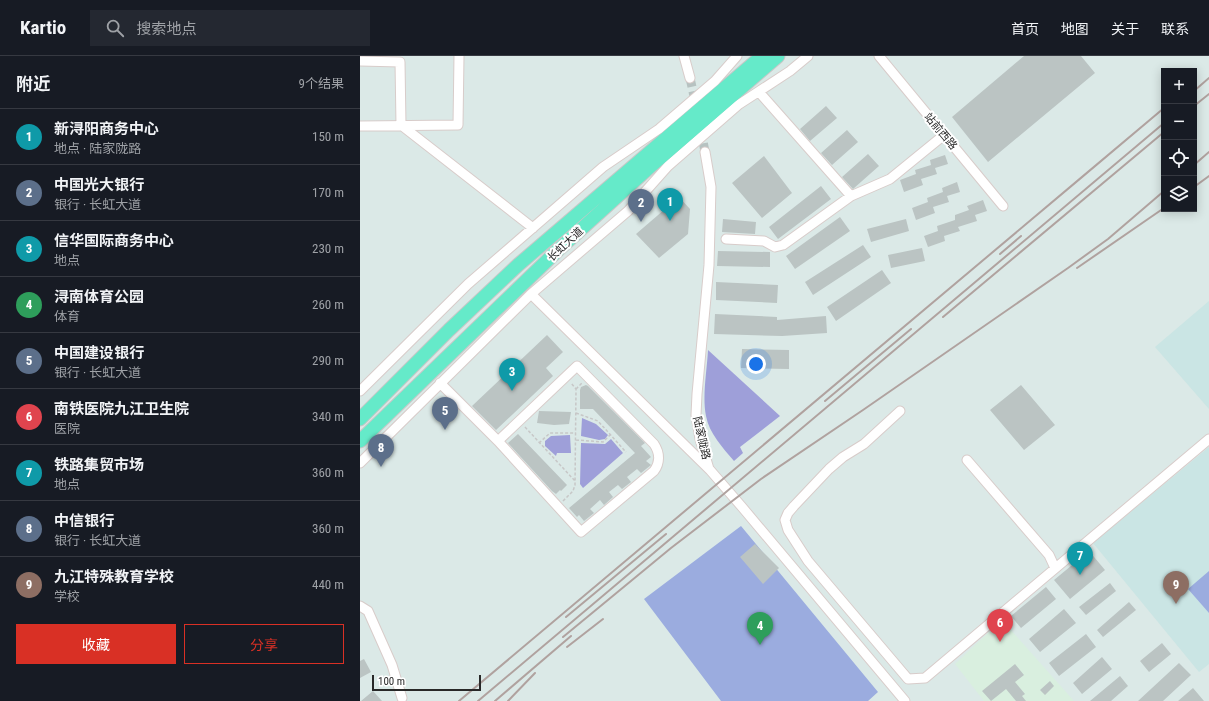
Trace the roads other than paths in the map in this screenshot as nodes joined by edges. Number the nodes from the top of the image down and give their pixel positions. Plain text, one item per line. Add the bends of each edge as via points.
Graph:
1 (459, 56) edge
2 (684, 56) edge
3 (737, 56) edge
4 (762, 56) edge
5 (778, 56) edge
6 (808, 56) edge
7 (879, 56) edge
8 (360, 61) edge
9 (690, 78) tunnel mouth
10 (758, 92) junction
11 (401, 125) junction
12 (360, 126) edge
13 (944, 134) junction
14 (705, 152) tunnel mouth
15 (851, 196) junction
16 (1003, 206) dead end
17 (533, 228) junction
18 (726, 239) dead end
19 (531, 294) junction
20 (440, 383) junction
21 (360, 391) edge
22 (900, 411) dead end
23 (360, 419) edge
24 (1209, 439) edge
25 (360, 441) edge
26 (498, 442) junction
27 (967, 460) dead end
28 (360, 463) edge
29 (710, 470) junction
30 (787, 561) junction
31 (808, 561) junction
32 (1055, 568) junction
33 (360, 606) edge
34 (402, 698) dead end
35 (905, 701) edge

1 - 11 street via 458,125
2 - 9 street
3 - 17 street via 715,82 659,130 603,168
4 - 23 highway, 长虹大道 via 518,266 449,330
5 - 25 highway, 长虹大道 via 558,250
6 - 10 street
7 - 13 street, 站前西路
8 - 11 street via 400,62
10 - 15 street
10 - 19 street via 738,105 668,166 628,211
11 - 12 street
11 - 17 street
13 - 15 street via 890,179
13 - 16 street, 站前西路
14 - 29 street, 陆家陇路 via 711,187 709,258 696,415 700,439
15 - 18 street via 783,245 775,247 764,241
17 - 21 street via 468,284
19 - 20 street
19 - 29 street
20 - 26 street
20 - 28 street
22 - 31 street via 864,444 829,469 788,513 786,526
24 - 32 street
26 - 26 street via 577,366 654,444 658,462 654,471 581,532
27 - 32 street via 1049,555
29 - 30 street, 陆家陇路
30 - 31 street
30 - 35 street, 陆家陇路
31 - 32 street via 908,679 924,678
33 - 34 street via 368,611 392,665

